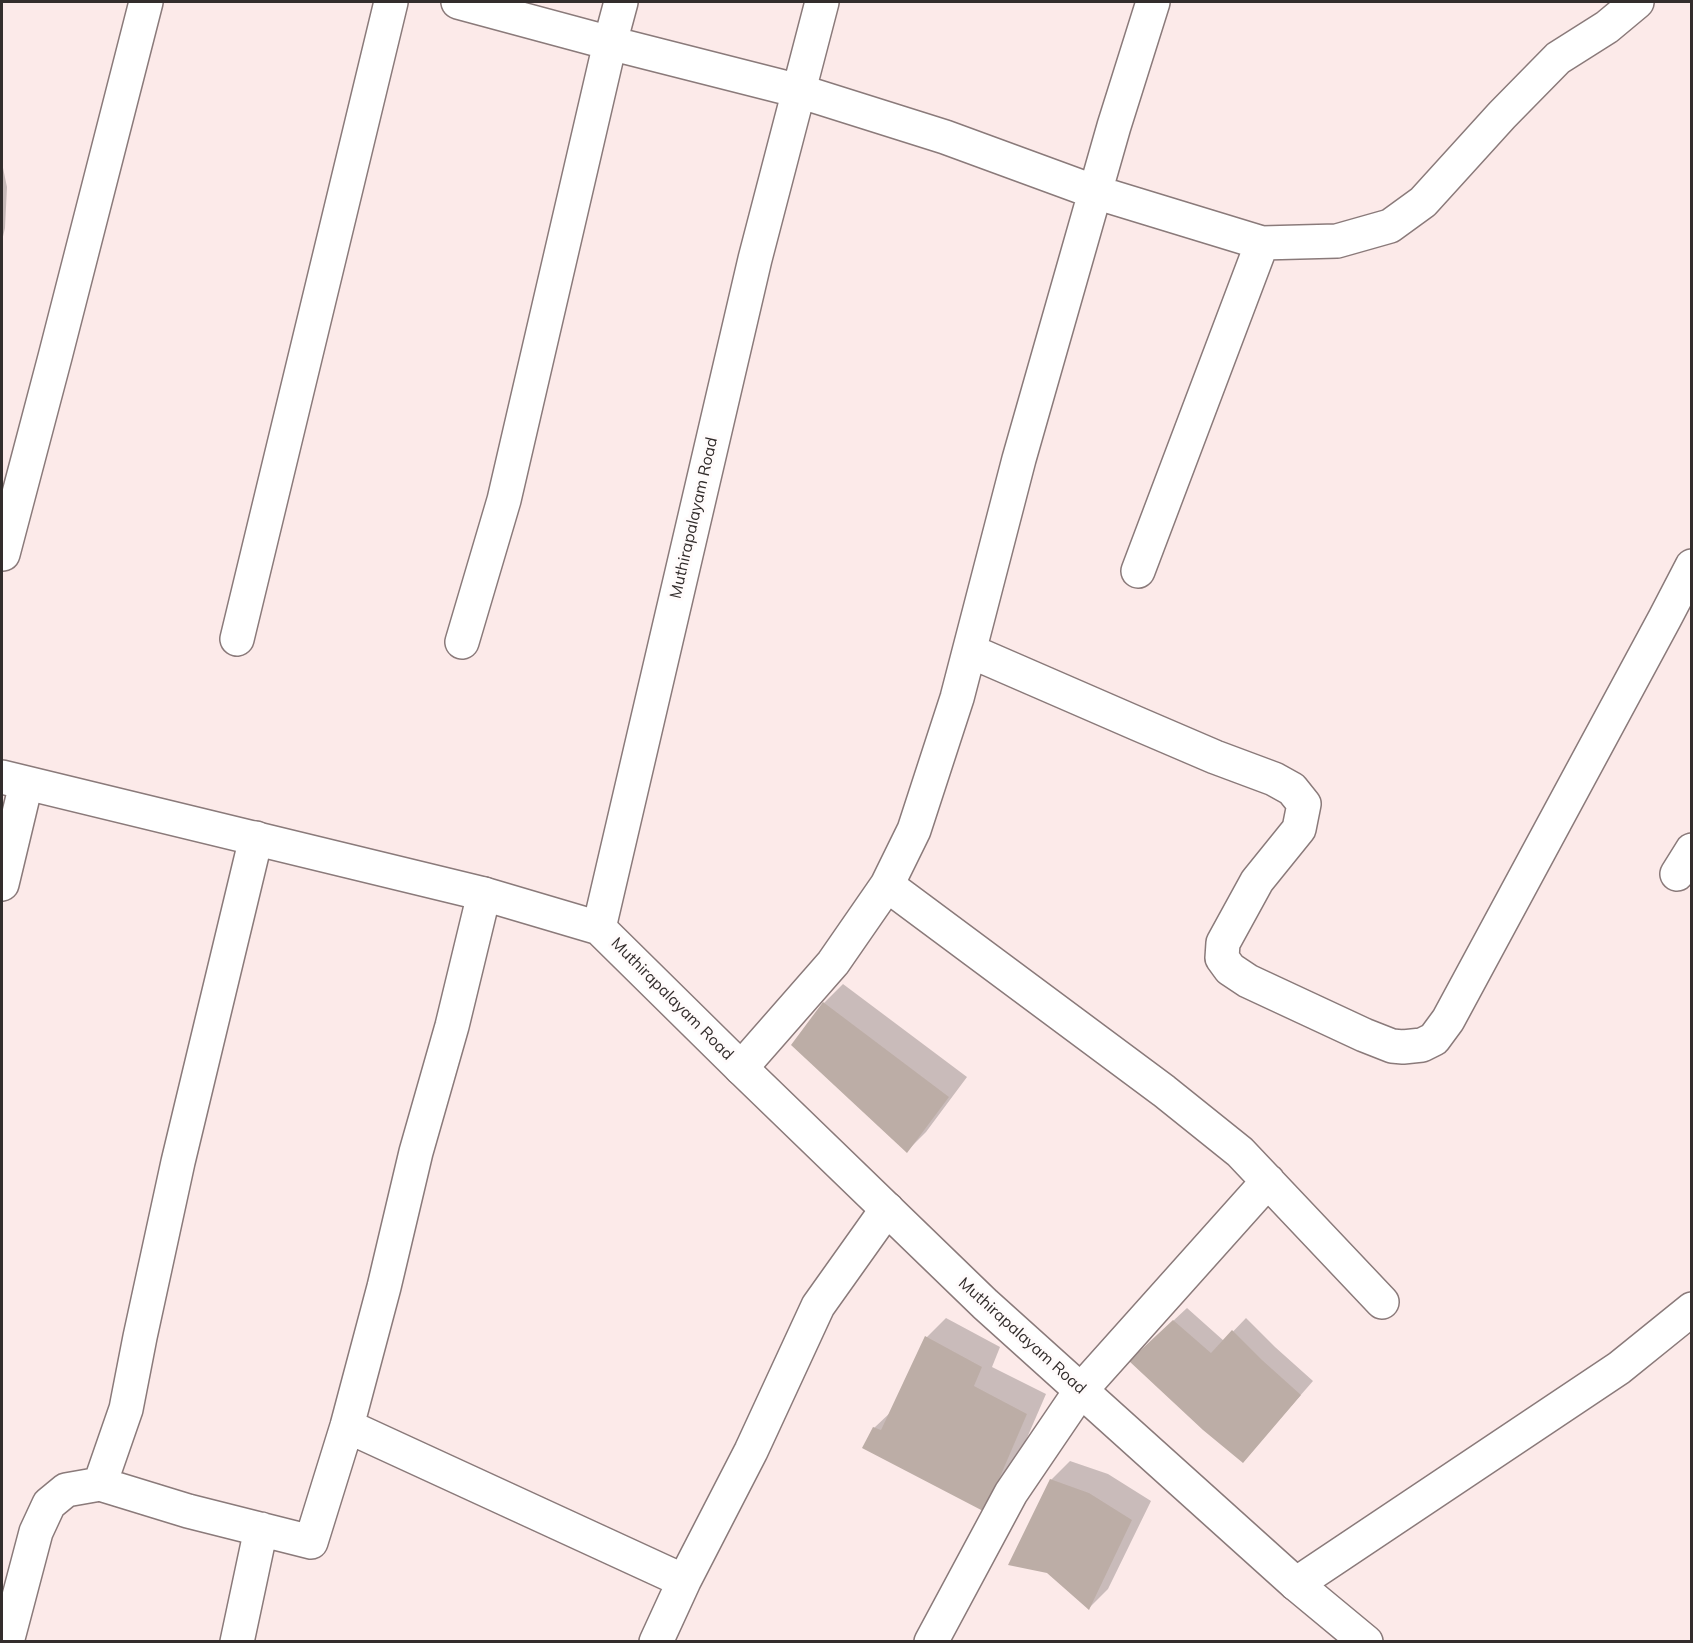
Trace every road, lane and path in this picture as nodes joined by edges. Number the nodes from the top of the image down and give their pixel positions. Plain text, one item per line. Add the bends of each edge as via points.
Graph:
1 (146, 2) edge
2 (391, 2) edge
3 (458, 2) edge
4 (621, 2) edge
5 (822, 2) edge
6 (1153, 2) edge
7 (1637, 2) edge
8 (610, 43) junction
9 (799, 91) junction
10 (1095, 192) junction
11 (1262, 243) junction
12 (3, 554) edge
13 (1692, 566) edge
14 (1138, 571) dead end
15 (237, 639) dead end
16 (462, 642) dead end
17 (970, 651) junction
18 (14, 780) edge
19 (256, 838) junction
20 (2, 884) edge
21 (887, 885) junction
22 (483, 894) junction
23 (599, 928) junction
24 (741, 1068) junction
25 (1268, 1181) junction
26 (887, 1209) junction
27 (1382, 1302) dead end
28 (1692, 1309) edge
29 (1081, 1390) junction
30 (347, 1426) junction
31 (100, 1484) junction
32 (261, 1529) junction
33 (684, 1581) junction
34 (1305, 1591) junction
35 (245, 1639) edge
36 (7, 1641) edge
37 (656, 1641) edge
38 (931, 1641) edge
39 (1366, 1641) edge

1 - 12 street
2 - 15 street
3 - 8 street
4 - 8 street
5 - 9 street, Muthirapalayam Road
6 - 10 street
7 - 11 street via 1607,27 1558,58 1423,202 1390,226 1337,241
8 - 9 street
8 - 16 street via 504,500
9 - 10 street via 945,137
9 - 23 street, Muthirapalayam Road via 755,259
10 - 11 street
10 - 17 street via 1019,459
11 - 14 street
13 - 17 street via 1448,1020 1434,1039 1422,1045 1392,1046 1364,1035 1248,981 1222,958 1223,943 1257,881 1299,829 1304,804 1292,789
17 - 21 street via 914,830
18 - 19 street
18 - 20 street
19 - 22 street
19 - 31 street via 178,1162 126,1409
21 - 24 street via 833,963
21 - 25 street via 1164,1091 1240,1152
22 - 23 street
22 - 30 street
23 - 24 street, Muthirapalayam Road
24 - 26 street, Muthirapalayam Road
25 - 27 street
25 - 29 street
26 - 29 street, Muthirapalayam Road
26 - 33 street via 818,1306 751,1451
28 - 34 street via 1619,1368
29 - 34 street, Muthirapalayam Road
29 - 38 street via 1011,1493
30 - 32 street via 311,1542
30 - 33 street
31 - 32 street
31 - 36 street via 66,1490 49,1504 36,1532
32 - 35 street
33 - 37 street
34 - 39 street, Muthirapalayam Road

